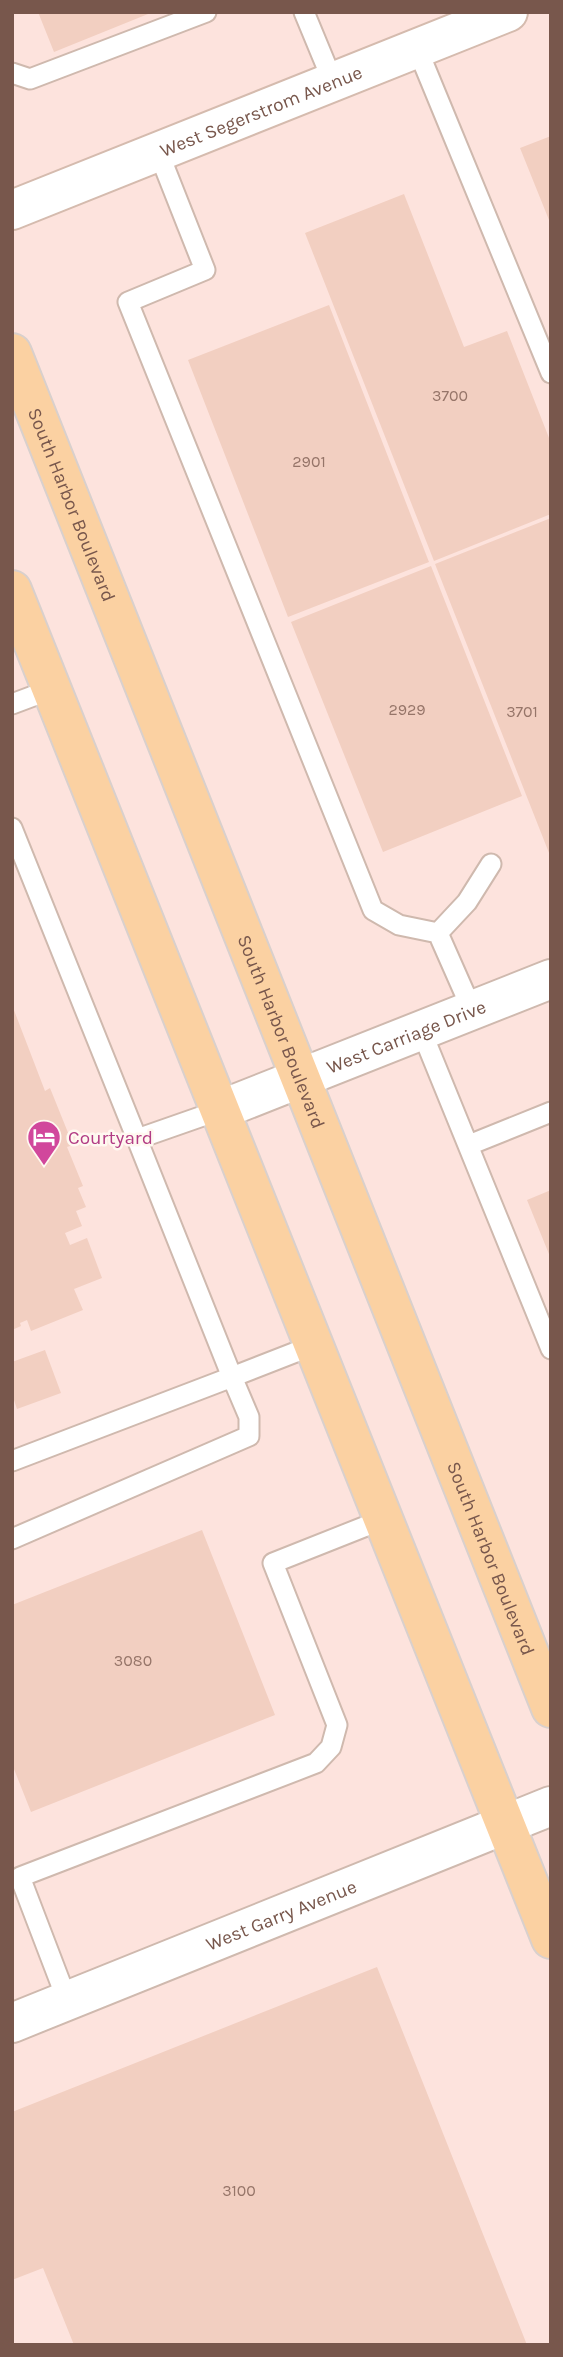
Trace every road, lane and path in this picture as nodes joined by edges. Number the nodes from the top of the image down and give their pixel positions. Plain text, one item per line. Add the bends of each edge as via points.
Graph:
1 (206, 12) edge
2 (304, 12) edge
3 (508, 12) edge
4 (417, 48) junction
5 (14, 74) edge
6 (333, 82) junction
7 (158, 151) junction
8 (12, 210) edge
9 (12, 354) edge
10 (551, 373) edge
11 (12, 590) edge
12 (52, 689) junction
13 (12, 704) edge
14 (12, 828) edge
15 (491, 864) dead end
16 (438, 933) junction
17 (551, 979) edge
18 (471, 1010) junction
19 (421, 1030) junction
20 (300, 1079) junction
21 (220, 1110) junction
22 (551, 1112) edge
23 (137, 1139) junction
24 (469, 1145) junction
25 (314, 1345) junction
26 (551, 1349) edge
27 (232, 1377) junction
28 (12, 1461) edge
29 (384, 1520) junction
30 (12, 1539) edge
31 (551, 1708) edge
32 (551, 1806) edge
33 (505, 1824) junction
34 (551, 1939) edge
35 (67, 2000) junction
36 (12, 2022) edge

1 - 5 lane via 30,79
2 - 6 lane
3 - 4 street, West Segerstrom Avenue
4 - 6 street, West Segerstrom Avenue
4 - 10 lane
6 - 7 street, West Segerstrom Avenue
7 - 8 street, West Segerstrom Avenue
7 - 16 lane via 205,270 128,302 373,910 399,925
9 - 20 main road, South Harbor Boulevard
11 - 12 main road
12 - 13 lane
12 - 21 main road
14 - 23 lane
15 - 16 lane via 467,902
16 - 18 lane
17 - 18 street, West Carriage Drive
18 - 19 street, West Carriage Drive
19 - 20 street, West Carriage Drive
19 - 24 lane
20 - 21 street, West Carriage Drive
20 - 31 main road, South Harbor Boulevard
21 - 23 lane
21 - 25 main road
22 - 24 lane
23 - 27 lane
24 - 26 lane
25 - 27 lane
25 - 29 main road
27 - 28 lane
27 - 30 lane via 249,1416 249,1436
29 - 33 main road
29 - 35 lane via 273,1563 337,1725 331,1747 316,1763 20,1877
32 - 33 street, West Garry Avenue
33 - 34 main road
33 - 35 street, West Garry Avenue
35 - 36 street, West Garry Avenue

